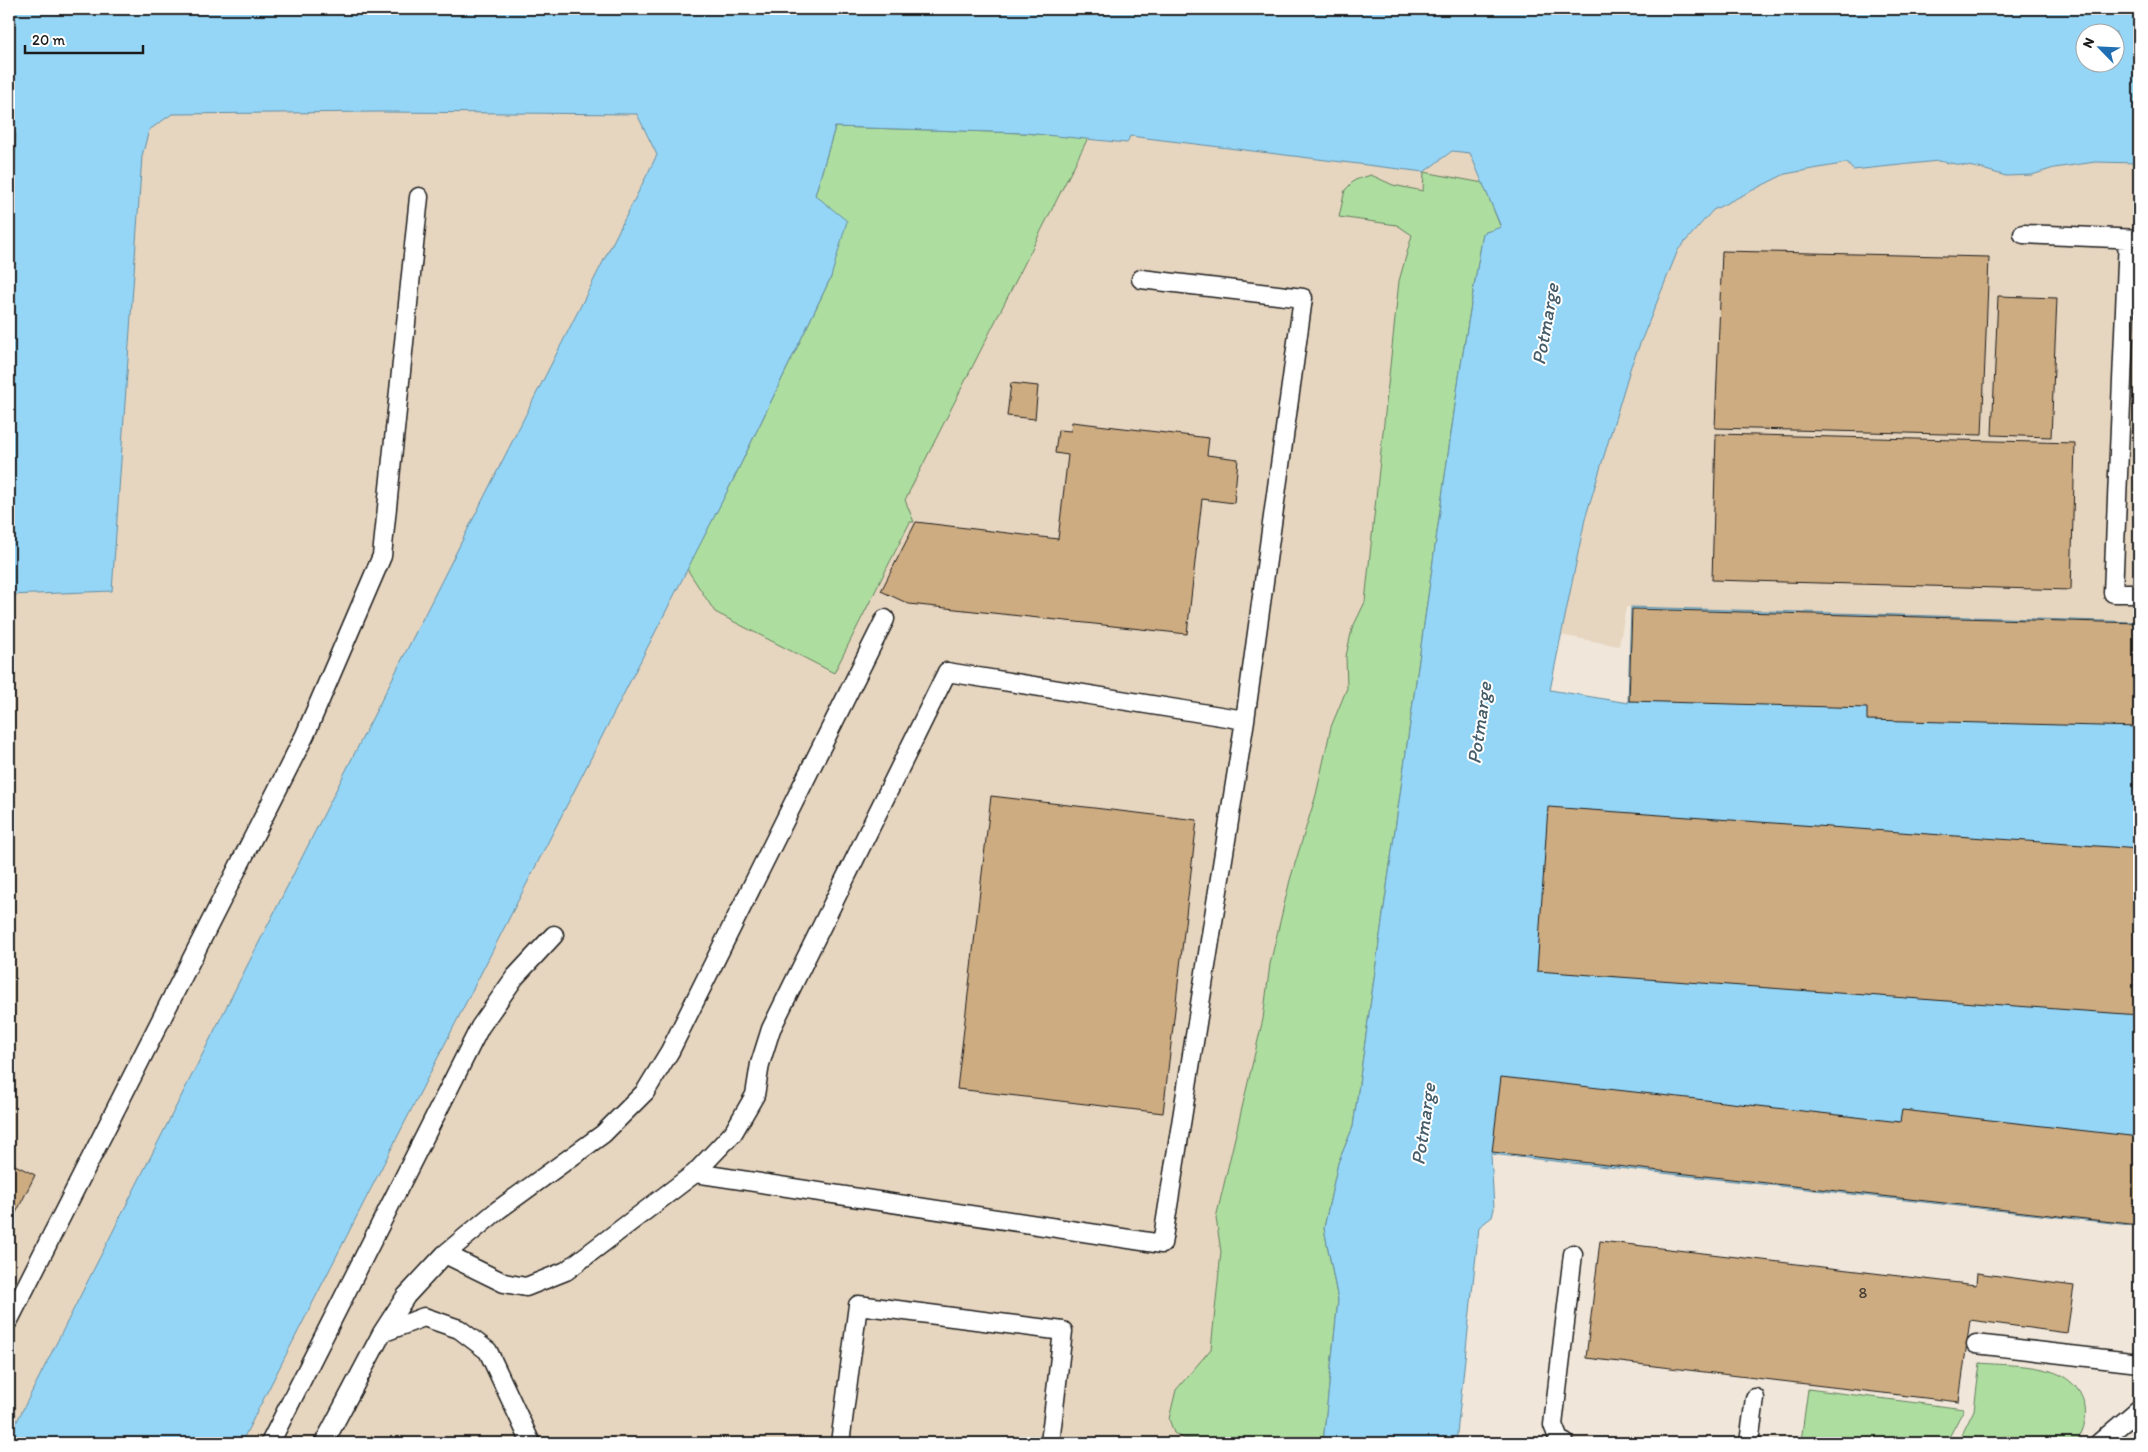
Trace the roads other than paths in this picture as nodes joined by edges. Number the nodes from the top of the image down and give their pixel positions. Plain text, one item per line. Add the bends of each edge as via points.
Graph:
1 (419, 197) dead end
2 (2023, 234) dead end
3 (2134, 239) edge
4 (1141, 279) dead end
5 (2139, 593) edge
6 (885, 619) dead end
7 (1245, 720) junction
8 (554, 935) dead end
9 (695, 1173) junction
10 (445, 1254) junction
11 (1573, 1254) dead end
12 (9, 1320) edge
13 (382, 1333) junction
14 (1976, 1344) dead end
15 (2139, 1363) edge
16 (1755, 1398) dead end
17 (2139, 1409) edge
18 (270, 1443) edge
19 (324, 1443) edge
20 (531, 1443) edge
21 (840, 1443) edge
22 (1050, 1443) edge
23 (1565, 1443) edge
24 (1749, 1443) edge
25 (2099, 1443) edge

1 - 12 lane via 382,556 305,735
2 - 3 lane
3 - 5 lane via 2114,592
4 - 7 lane via 1303,298
6 - 10 lane via 670,1050 645,1092 603,1134 498,1210
7 - 9 lane via 947,672 771,1029 755,1095 733,1133
7 - 9 lane via 1162,1244
8 - 18 lane via 515,977 480,1026
9 - 10 lane via 566,1271 526,1287 504,1283
10 - 13 lane via 406,1296
11 - 23 lane via 1553,1425 1559,1440
13 - 19 lane
13 - 20 lane via 424,1317 459,1329 488,1351
14 - 15 lane
16 - 24 lane
17 - 25 lane
21 - 22 lane via 858,1305 1064,1331

